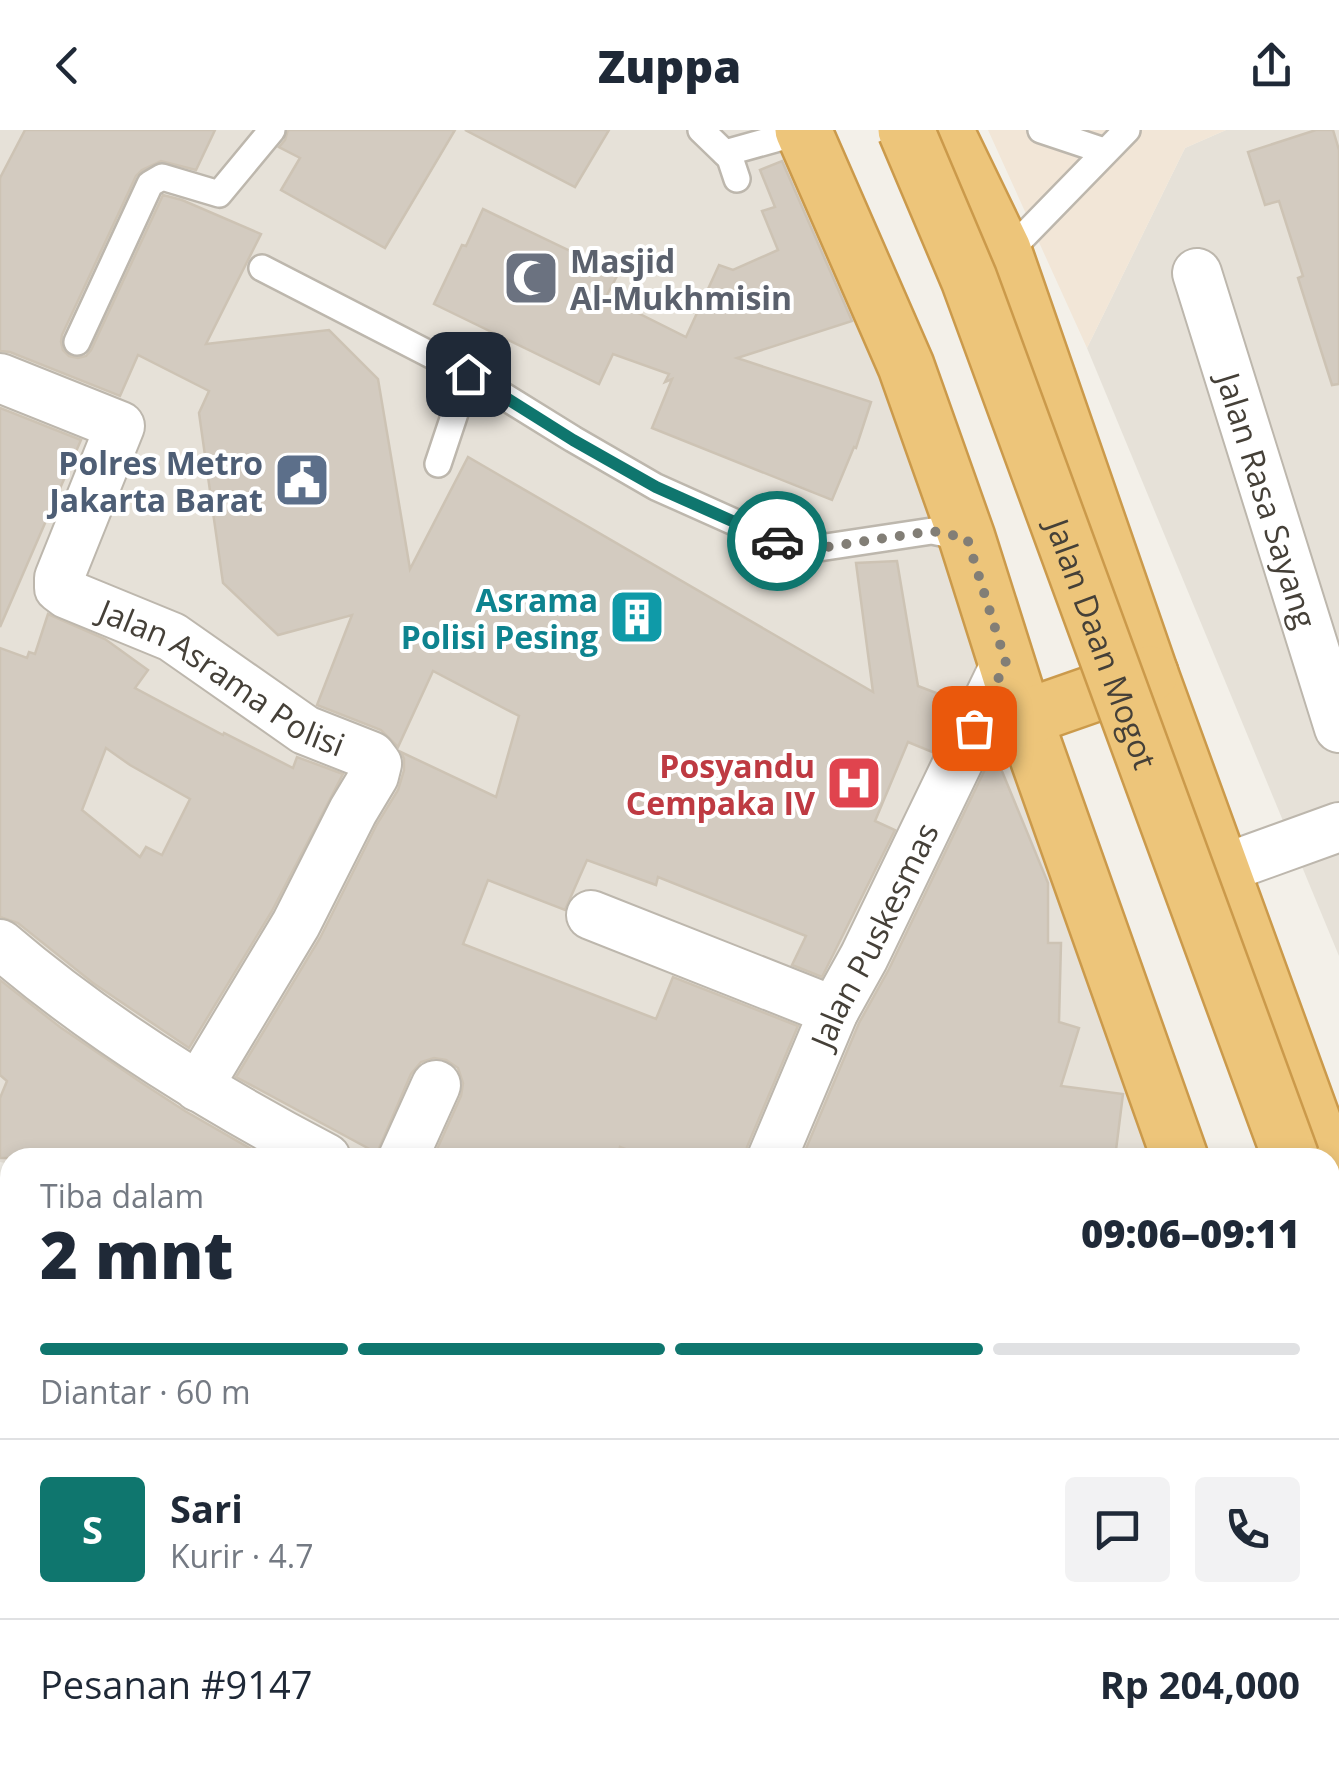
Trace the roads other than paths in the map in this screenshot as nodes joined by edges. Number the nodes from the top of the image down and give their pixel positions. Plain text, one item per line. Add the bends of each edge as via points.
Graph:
1 (272, 130) edge
2 (702, 130) edge
3 (878, 130) edge
4 (906, 130) edge
5 (945, 130) edge
6 (1041, 130) edge
7 (1127, 130) edge
8 (803, 131) edge
9 (1104, 151) junction
10 (726, 152) junction
11 (737, 179) dead end
12 (1003, 250) junction
13 (262, 268) dead end
14 (1197, 273) dead end
15 (77, 342) dead end
16 (468, 374) junction
17 (0, 378) edge
18 (438, 464) dead end
19 (967, 538) junction
20 (1006, 663) junction
21 (1150, 674) junction
22 (1024, 718) junction
23 (1339, 728) edge
24 (1339, 827) edge
25 (1220, 870) junction
26 (591, 916) dead end
27 (0, 944) edge
28 (834, 1010) junction
29 (436, 1085) dead end
30 (198, 1086) junction
31 (308, 1148) edge
32 (408, 1148) edge
33 (776, 1148) edge
34 (1176, 1148) edge
35 (1256, 1148) edge
36 (1287, 1148) edge
37 (1322, 1148) edge

1 - 15 lane via 219,194 162,176 150,184
2 - 10 lane
3 - 35 highway, Jalan Daan Mogot
4 - 36 highway, Jalan Daan Mogot, bridge via 970,279
5 - 12 highway, Jalan Daan Mogot
6 - 9 lane
7 - 9 lane
8 - 10 lane
8 - 19 highway via 906,366
9 - 12 lane
10 - 11 lane
12 - 21 highway, Jalan Daan Mogot
13 - 16 lane
14 - 23 street, Jalan Rasa Sayang
16 - 18 lane
16 - 19 lane via 656,487 800,551 932,531
17 - 30 street, Jalan Asrama Polisi via 120,426 58,588 172,638 304,730 377,764 296,924
19 - 20 highway
20 - 22 highway
20 - 28 street, Jalan Puskesmas
21 - 22 highway
21 - 25 highway, Jalan Daan Mogot
22 - 34 highway
24 - 25 street
25 - 37 highway, Jalan Daan Mogot
26 - 28 street
27 - 30 street
28 - 33 street, Jalan Puskesmas
29 - 32 street
30 - 31 street

